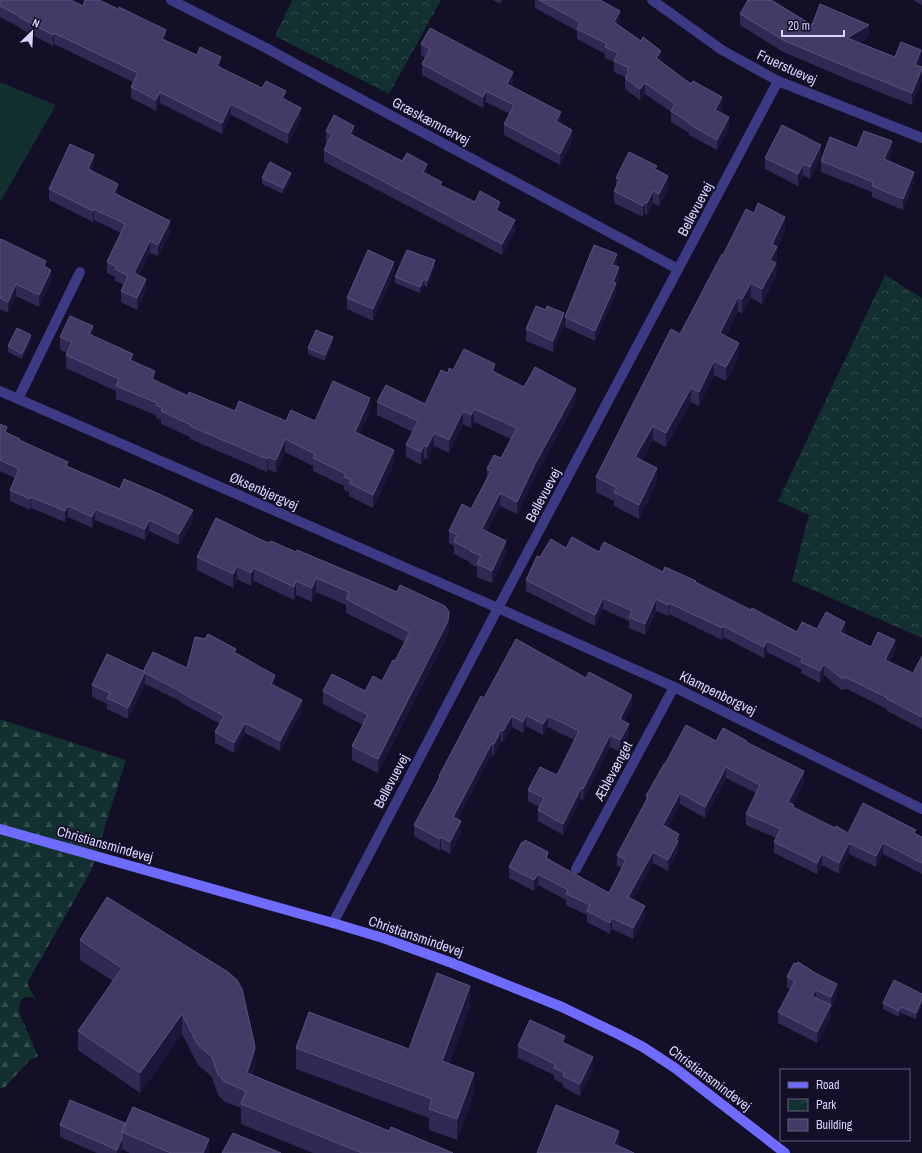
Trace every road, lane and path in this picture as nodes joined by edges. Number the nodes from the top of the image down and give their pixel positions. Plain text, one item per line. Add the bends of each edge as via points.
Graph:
1 (171, 0) edge
2 (652, 0) edge
3 (778, 81) junction
4 (922, 138) edge
5 (678, 269) junction
6 (80, 272) dead end
7 (0, 391) edge
8 (18, 399) junction
9 (498, 608) junction
10 (674, 687) junction
11 (922, 809) edge
12 (0, 829) edge
13 (576, 869) dead end
14 (333, 923) junction
15 (785, 1153) edge

1 - 5 street, Græskæmnervej via 268,49
2 - 3 street, Fruerstuevej via 722,50
3 - 4 street, Fruerstuevej
3 - 5 street, Bellevuevej
5 - 9 street, Bellevuevej
6 - 8 street
7 - 8 street, Øksenbjergvej
8 - 9 street, Øksenbjergvej
9 - 10 street, Klampenborgvej
9 - 14 street, Bellevuevej
10 - 11 street, Klampenborgvej
10 - 13 street, Æblevænget
12 - 14 street, Christiansmindevej
14 - 15 street, Christiansmindevej via 472,970 562,1007 620,1035 675,1068

